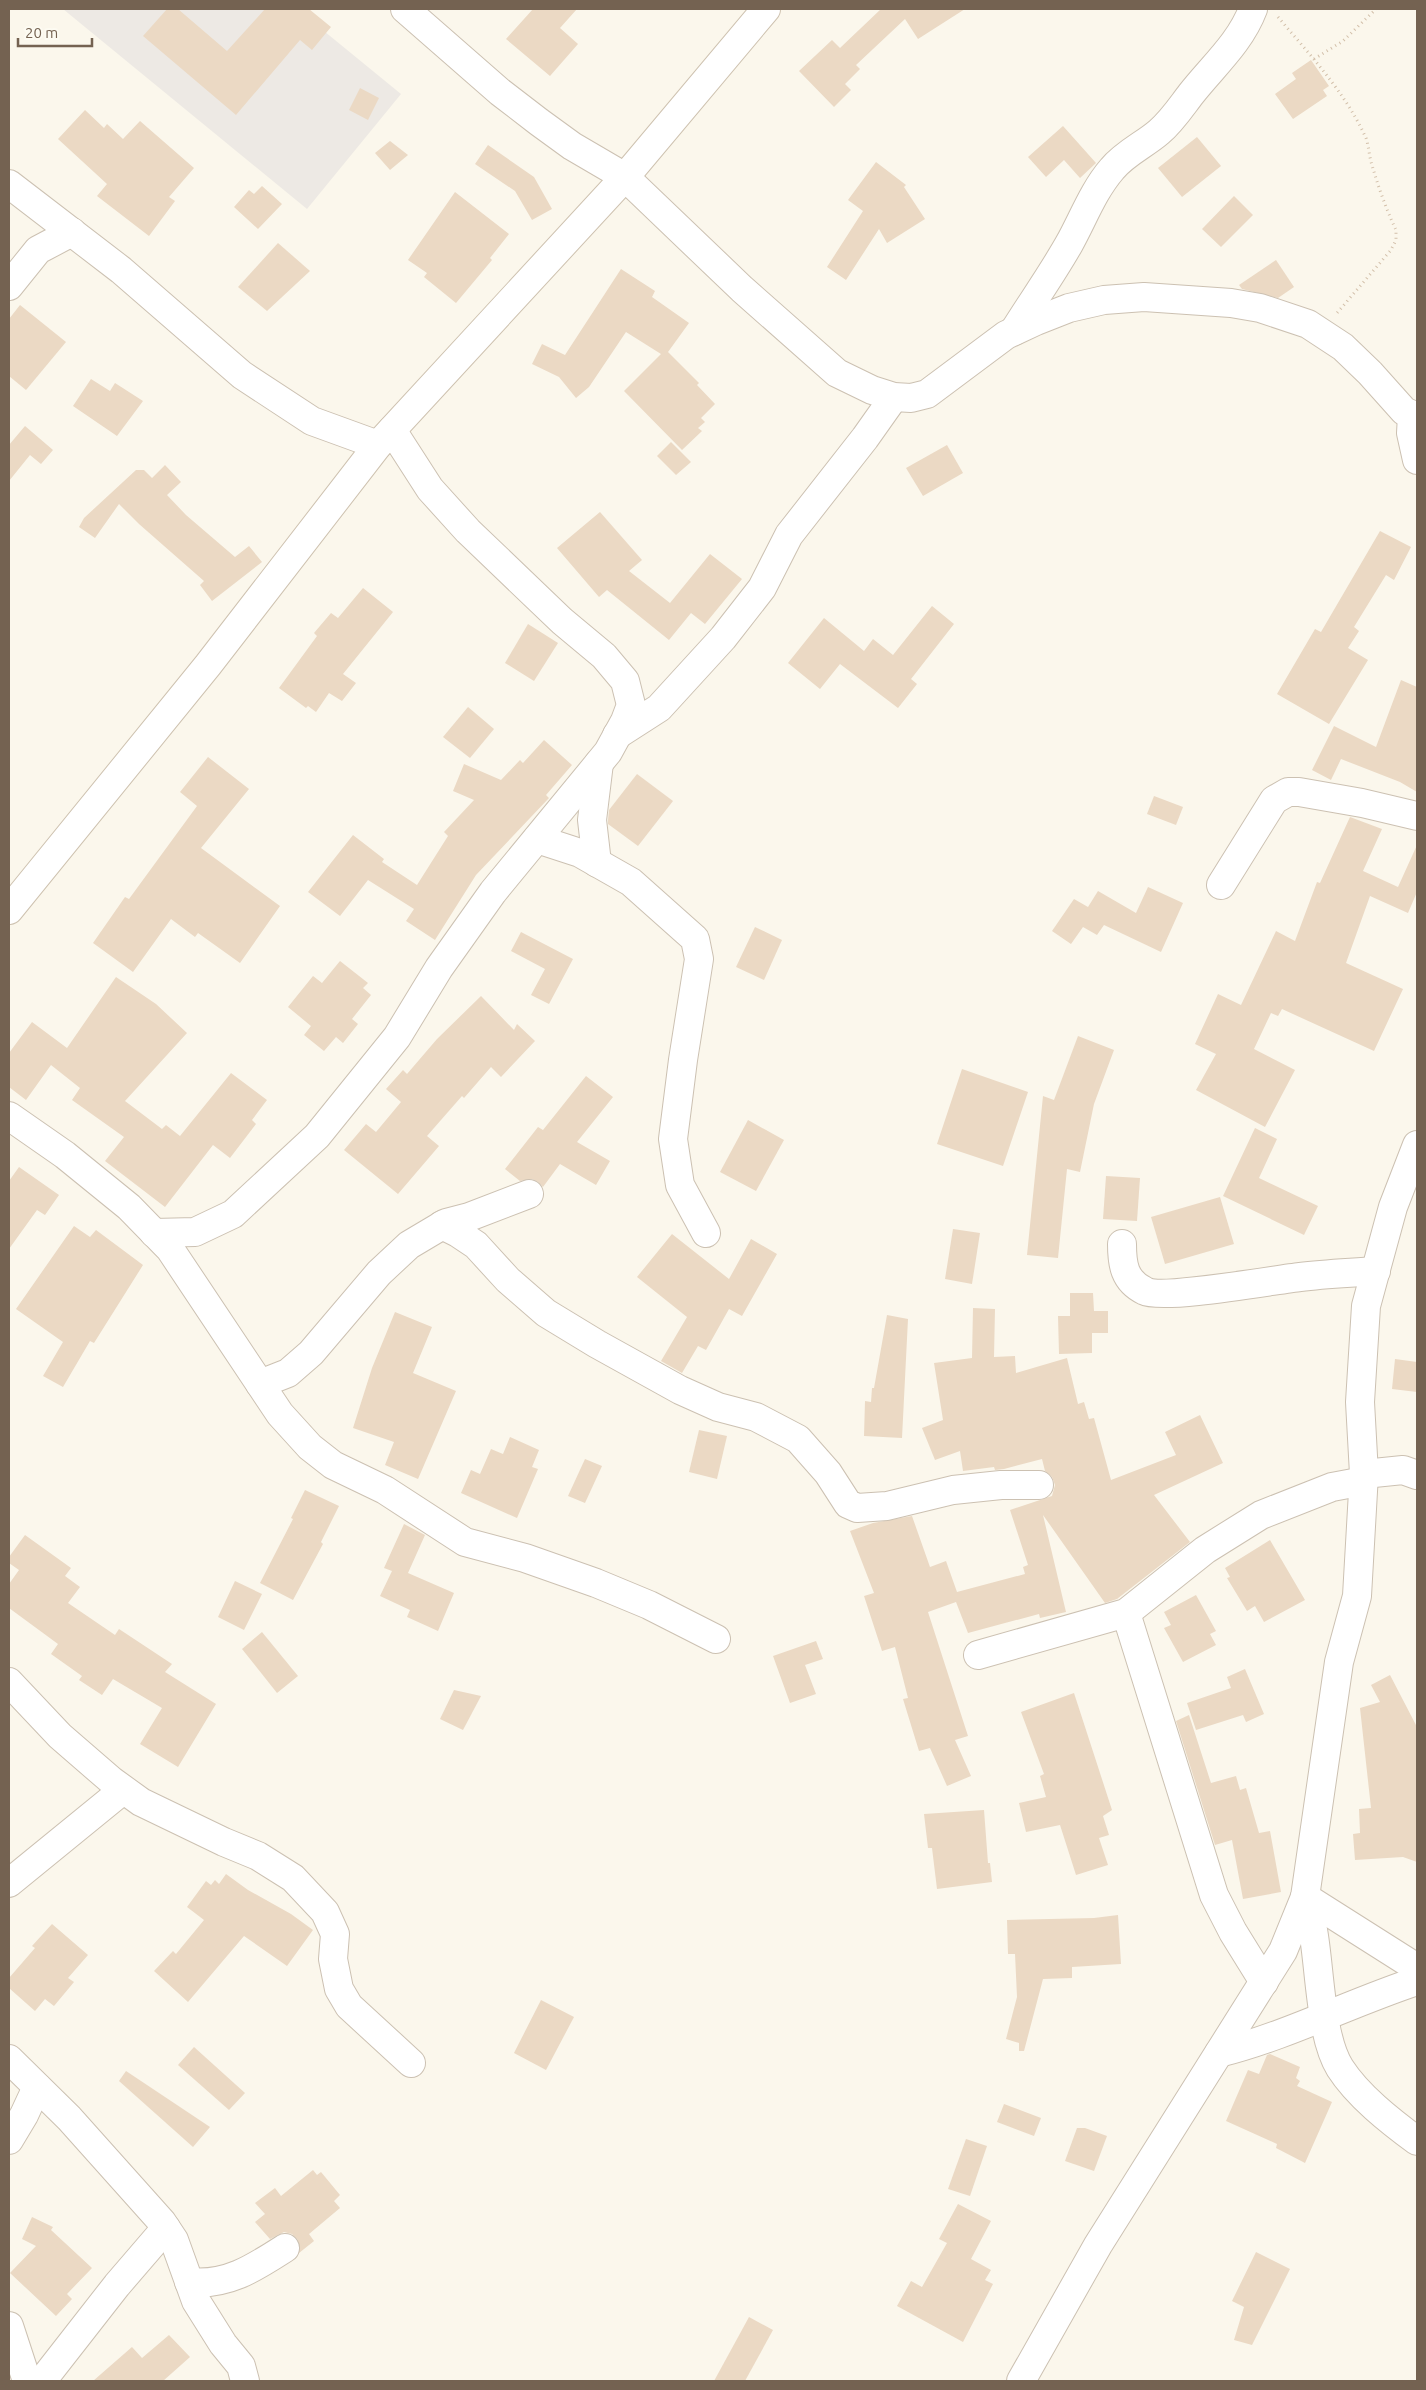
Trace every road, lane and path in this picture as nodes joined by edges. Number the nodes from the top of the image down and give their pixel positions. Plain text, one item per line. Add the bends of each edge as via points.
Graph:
1 (405, 9) edge
2 (766, 9) edge
3 (1376, 9) edge
4 (1265, 12) edge
5 (1314, 59) junction
6 (625, 177) junction
7 (9, 184) edge
8 (72, 232) junction
9 (13, 276) edge
10 (1014, 331) junction
11 (1322, 333) junction
12 (894, 397) junction
13 (1415, 416) edge
14 (385, 438) junction
15 (1417, 460) edge
16 (617, 735) junction
17 (599, 763) junction
18 (1417, 816) edge
19 (537, 839) junction
20 (597, 863) junction
21 (1221, 885) dead end
22 (9, 910) edge
23 (9, 1116) edge
24 (1417, 1145) edge
25 (529, 1194) dead end
26 (442, 1225) junction
27 (154, 1233) junction
28 (706, 1233) dead end
29 (1122, 1244) dead end
30 (1376, 1271) junction
31 (260, 1384) junction
32 (1417, 1475) edge
33 (1364, 1477) junction
34 (1039, 1485) dead end
35 (1126, 1613) junction
36 (716, 1639) dead end
37 (978, 1655) dead end
38 (9, 1682) edge
39 (123, 1790) junction
40 (9, 1883) edge
41 (1305, 1896) junction
42 (1417, 1968) edge
43 (1417, 1981) edge
44 (1264, 1982) junction
45 (1325, 2017) junction
46 (1219, 2054) junction
47 (9, 2059) edge
48 (411, 2063) dead end
49 (37, 2087) junction
50 (9, 2140) edge
51 (1417, 2141) edge
52 (166, 2228) junction
53 (285, 2248) dead end
54 (189, 2282) junction
55 (9, 2326) edge
56 (28, 2381) edge
57 (42, 2381) edge
58 (245, 2381) edge
59 (1021, 2381) edge

1 - 6 street via 539,122
2 - 6 street
3 - 5 path via 1343,41
4 - 5 path
4 - 10 street via 1240,35 1173,117 1110,171
5 - 11 path via 1341,94 1366,139 1396,230 1396,240 1385,258
6 - 12 street via 742,289 837,373
6 - 14 street
7 - 8 street
8 - 9 street via 38,250
8 - 14 street via 242,375 312,421
10 - 11 street via 1069,308 1144,296 1260,308 1292,318
10 - 12 street via 927,394 911,398
11 - 13 street via 1343,347 1404,410
12 - 16 street via 789,535 762,588 724,638 659,708
13 - 15 street via 1411,433
14 - 16 street via 468,531 562,621 604,656 625,681 631,705
14 - 22 street via 208,665
16 - 17 street
17 - 19 street
17 - 20 street via 592,820
18 - 21 street via 1362,803 1288,792 1274,800
19 - 20 street via 580,853
19 - 27 street via 461,935 397,1037 317,1136 233,1214 195,1232
20 - 28 street via 631,882 694,939 699,960 673,1139 680,1185
23 - 27 street via 130,1207
24 - 30 street via 1393,1207
25 - 26 street
26 - 31 street via 409,1245 380,1272 288,1373
26 - 34 street via 476,1245 508,1280 546,1313 612,1353 718,1407 756,1417 798,1439 828,1473 848,1504 856,1508 887,1506 953,1490
27 - 31 street via 170,1249
29 - 30 street via 1122,1264 1130,1282 1147,1293
30 - 33 street via 1366,1306 1360,1402
31 - 36 street via 280,1414 310,1447 333,1465 385,1490 465,1542 525,1558 596,1583
32 - 33 street via 1402,1470
33 - 35 street via 1261,1515 1205,1550
33 - 41 street via 1357,1596 1339,1662
35 - 37 street
35 - 44 street via 1214,1895
38 - 39 street via 60,1736
39 - 40 street
39 - 48 street via 141,1802 258,1856 293,1878 325,1912 335,1934 333,1959 339,1989 349,2006
41 - 42 street
41 - 44 street via 1283,1951
41 - 45 street via 1313,1929
43 - 45 street
44 - 46 street
45 - 46 street
45 - 51 street via 1340,2068 1367,2098
46 - 59 street via 1093,2253
47 - 49 street
49 - 50 street
49 - 52 street via 76,2125
52 - 54 street via 174,2240
52 - 57 street
53 - 54 street via 228,2280 205,2284
54 - 58 street via 196,2301 241,2366
55 - 56 street

